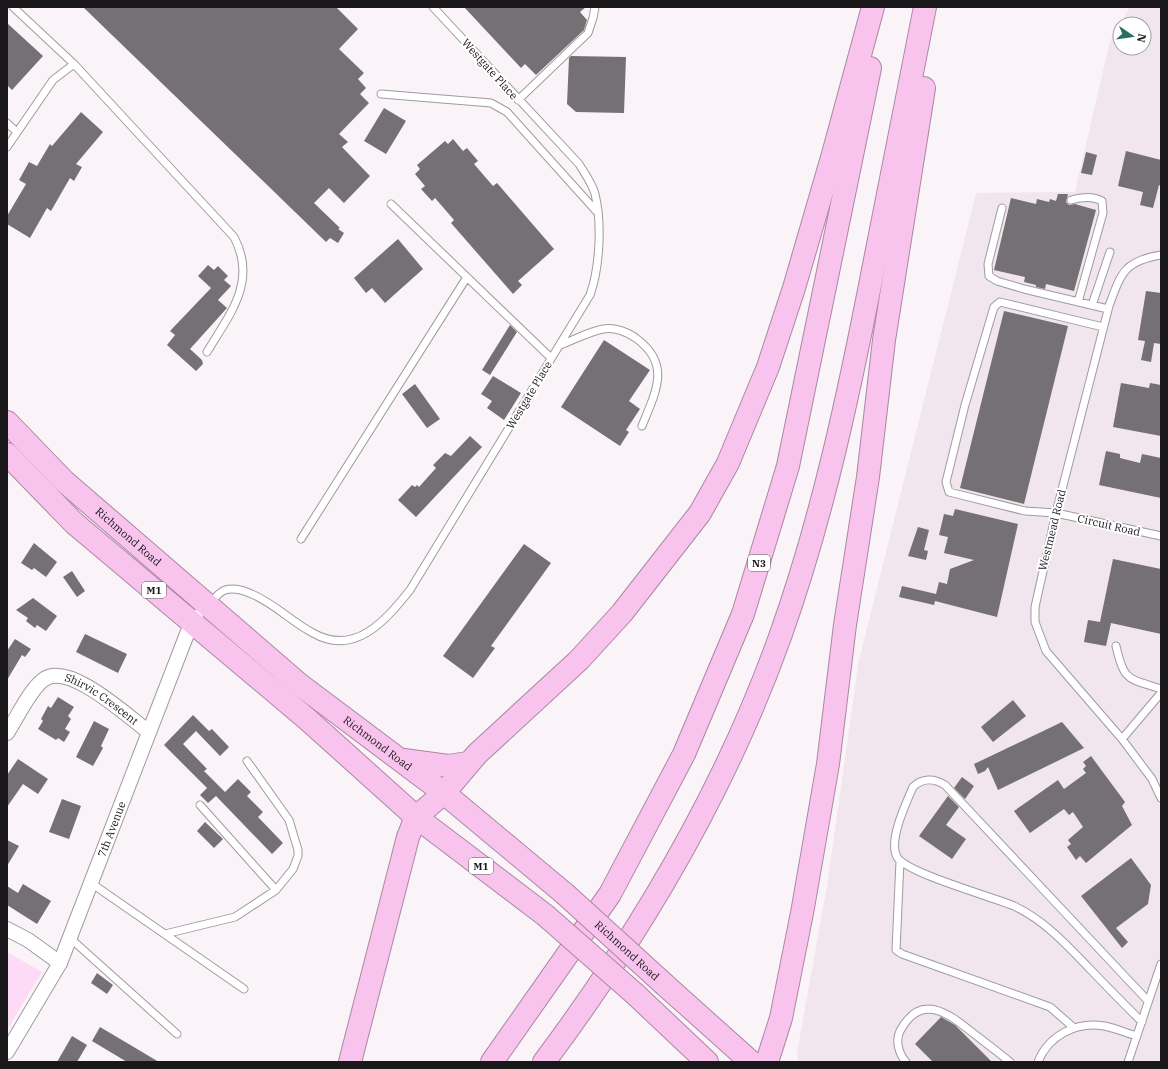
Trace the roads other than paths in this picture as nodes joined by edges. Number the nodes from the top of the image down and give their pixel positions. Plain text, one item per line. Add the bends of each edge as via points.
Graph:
1 (13, 7) edge
2 (433, 7) edge
3 (594, 7) edge
4 (873, 7) edge
5 (881, 7) edge
6 (925, 7) edge
7 (933, 7) edge
8 (74, 64) junction
9 (381, 94) dead end
10 (518, 100) junction
11 (7, 123) edge
12 (17, 132) junction
13 (7, 146) edge
14 (1071, 200) dead end
15 (391, 204) dead end
16 (1002, 208) dead end
17 (597, 212) junction
18 (1110, 252) dead end
19 (1161, 254) edge
20 (467, 277) junction
21 (1078, 302) junction
22 (1092, 305) junction
23 (1108, 309) junction
24 (1103, 327) junction
25 (560, 346) junction
26 (207, 352) dead end
27 (551, 358) junction
28 (7, 422) edge
29 (642, 426) dead end
30 (7, 454) edge
31 (1056, 513) junction
32 (1161, 536) edge
33 (301, 539) dead end
34 (208, 604) junction
35 (192, 622) junction
36 (1116, 646) dead end
37 (1161, 689) edge
38 (1161, 693) edge
39 (149, 732) junction
40 (7, 733) edge
41 (1122, 739) junction
42 (401, 759) junction
43 (247, 760) dead end
44 (468, 763) junction
45 (444, 792) junction
46 (1161, 798) edge
47 (200, 805) dead end
48 (416, 817) junction
49 (900, 861) junction
50 (91, 883) junction
51 (276, 890) junction
52 (7, 929) edge
53 (165, 934) junction
54 (70, 938) junction
55 (60, 963) junction
56 (1161, 964) edge
57 (244, 989) dead end
58 (1148, 1001) junction
59 (1142, 1022) junction
60 (1073, 1027) junction
61 (177, 1034) dead end
62 (1137, 1036) junction
63 (7, 1052) edge
64 (350, 1062) edge
65 (492, 1062) edge
66 (544, 1062) edge
67 (707, 1062) edge
68 (750, 1062) edge
69 (767, 1062) edge
70 (906, 1062) edge
71 (1010, 1062) edge
72 (1038, 1062) edge
73 (1128, 1062) edge

1 - 8 lane
2 - 10 lane, Westgate Place
3 - 10 lane via 588,33
4 - 44 highway via 794,288 768,367 728,463 700,513 622,613 550,688
5 - 65 highway, N3 via 863,106 788,466 743,614 684,754 610,894
6 - 66 highway via 849,394 828,483 780,636 719,782 675,865 636,930
7 - 69 highway via 924,84 884,340 868,477 828,764 781,1018
8 - 12 lane via 53,80
8 - 26 lane via 234,238 240,249 244,262 241,289 231,312
9 - 17 lane via 491,103 500,107
10 - 17 lane, Westgate Place via 579,164 594,192
11 - 12 lane
12 - 13 lane
14 - 21 lane via 1097,198 1102,201 1103,213
15 - 20 lane
16 - 21 lane via 988,264 989,276 1024,289
17 - 25 lane, Westgate Place via 596,279 590,295
18 - 22 lane
19 - 23 lane, Westmead Road via 1131,263 1117,283
20 - 27 lane
20 - 33 lane
21 - 22 lane
22 - 23 lane
23 - 24 lane, Westmead Road
24 - 31 lane, Westmead Road
24 - 31 lane, Circuit Road via 1000,302 994,307 963,413 946,482 949,492 1025,510
25 - 27 lane, Westgate Place
25 - 29 lane via 598,330 615,329 632,335 650,350 658,366 658,378
27 - 34 lane, Westgate Place via 410,590 376,627 342,641 329,640 313,633 267,601 236,588 224,590
28 - 34 highway, Richmond Road / M1 via 64,481
30 - 35 highway, M1 via 74,523
31 - 32 lane, Circuit Road
31 - 41 lane, Westmead Road via 1038,587 1035,622 1046,651
34 - 35 street, 7th Avenue
34 - 42 highway, Richmond Road / M1 via 299,684
35 - 39 street, 7th Avenue
35 - 48 highway, M1 via 307,719
36 - 37 lane via 1121,668 1126,675
38 - 41 lane
39 - 40 street, Shirvic Crescent via 84,684 63,676 52,676 35,688
39 - 50 street, 7th Avenue
41 - 46 lane, Westmead Road via 1152,779
42 - 44 highway via 448,766
42 - 45 highway, Richmond Road / M1
43 - 51 lane via 289,820 298,850 293,869
44 - 45 highway
45 - 48 highway
45 - 68 highway, Richmond Road / M1, bridge via 565,894
47 - 51 lane
48 - 64 highway via 408,837
48 - 67 highway, M1, bridge via 545,915 636,994
49 - 58 lane via 896,853 896,838 913,788 925,780 942,783
49 - 59 lane via 917,870 1013,906 1043,923
49 - 60 lane via 895,947 899,952 1050,1007
50 - 53 lane
50 - 54 street, 7th Avenue
51 - 53 lane via 235,917
52 - 55 street via 28,940
53 - 57 lane
54 - 55 street, 7th Avenue
54 - 61 lane
55 - 63 street, 7th Avenue
56 - 58 lane
58 - 59 lane
59 - 62 lane
60 - 62 lane via 1104,1026
60 - 72 lane via 1053,1039
62 - 73 lane
70 - 71 lane via 898,1046 899,1033 908,1018 918,1011 929,1008 954,1018

